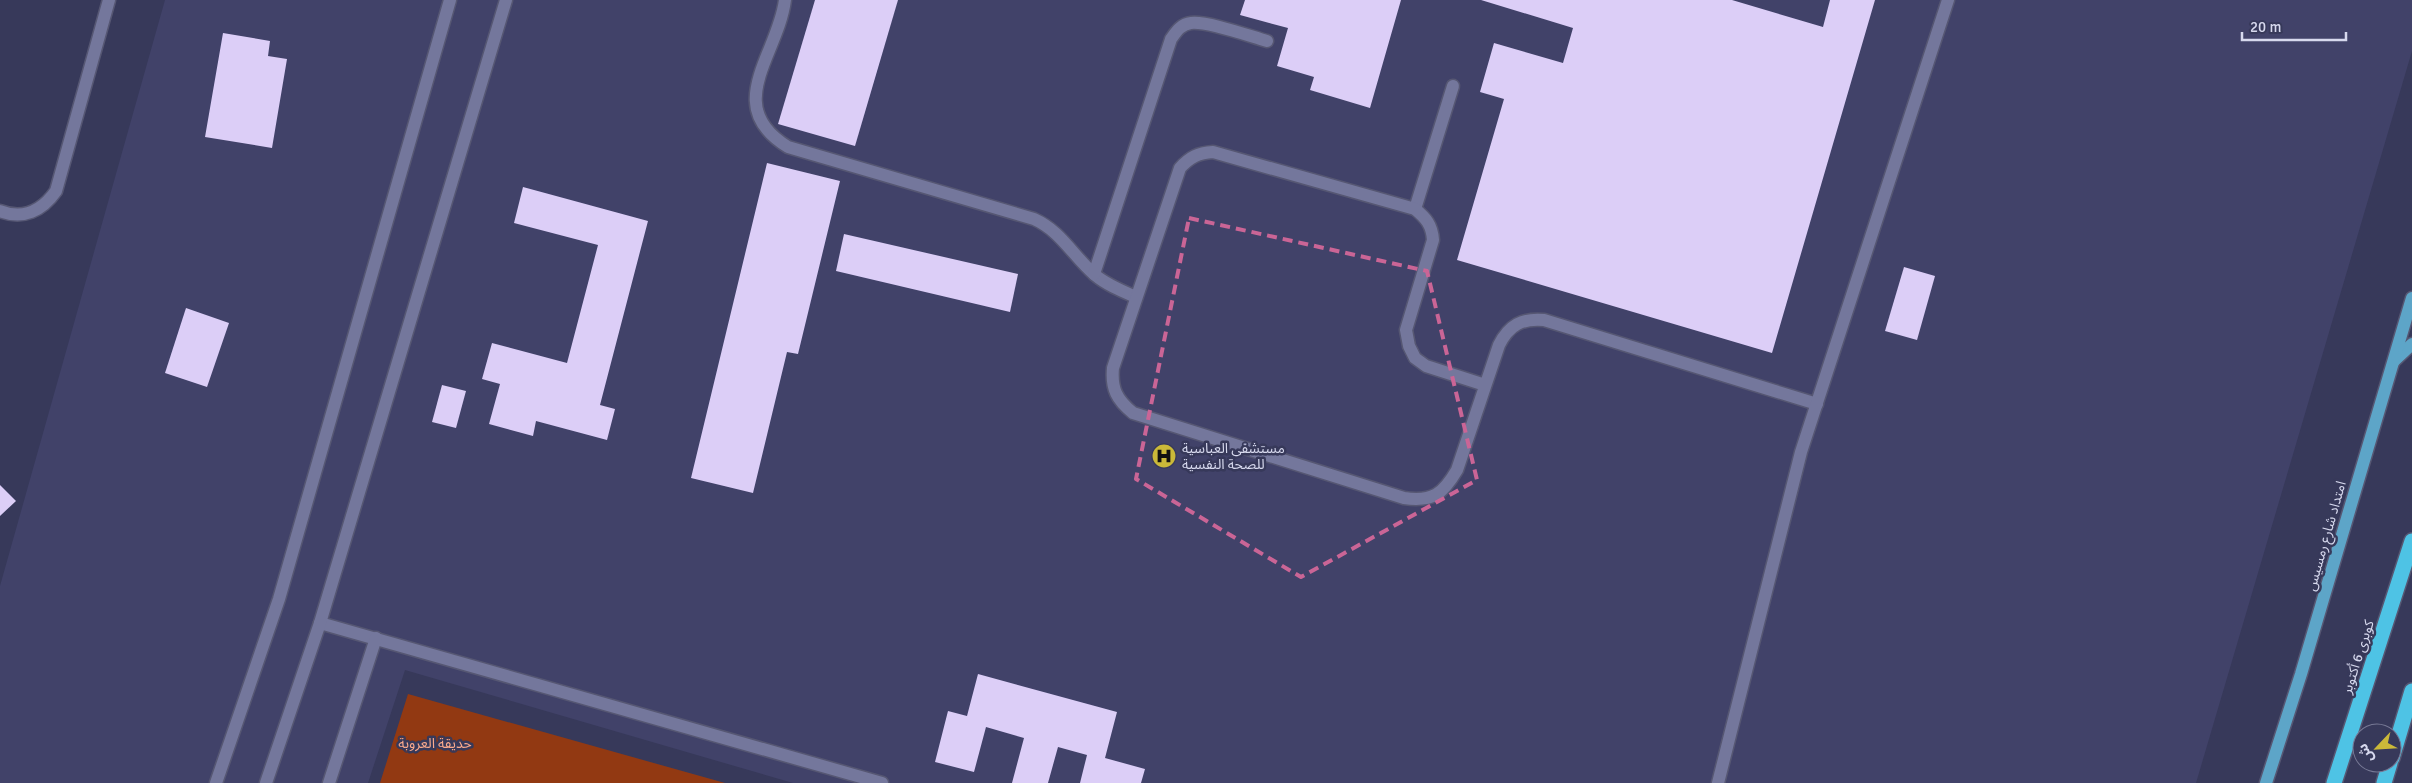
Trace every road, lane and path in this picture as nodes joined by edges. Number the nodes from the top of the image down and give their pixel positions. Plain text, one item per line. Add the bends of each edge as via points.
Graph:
1 (109, 0) edge
2 (450, 0) edge
3 (506, 0) edge
4 (785, 0) edge
5 (1948, 0) edge
6 (1267, 41) dead end
7 (1453, 86) dead end
8 (1415, 209) junction
9 (0, 211) edge
10 (1094, 274) junction
11 (1136, 297) junction
12 (2412, 298) edge
13 (2412, 344) edge
14 (2393, 362) junction
15 (1485, 385) junction
16 (1817, 404) junction
17 (2412, 541) edge
18 (320, 623) junction
19 (376, 638) junction
20 (2412, 691) edge
21 (2402, 724) edge
22 (216, 783) edge
23 (266, 783) edge
24 (329, 783) edge
25 (882, 783) edge
26 (1718, 783) edge
27 (2266, 783) edge
28 (2334, 783) edge

1 - 9 lane via 56,192 36,211 23,215
2 - 22 lane via 279,599
3 - 18 lane
4 - 10 lane via 757,84 755,106 761,124 773,138 788,147 1034,219 1056,232
5 - 16 lane
6 - 10 lane via 1202,23 1190,22 1178,29 1171,39
7 - 8 lane
8 - 11 lane via 1213,152 1201,152 1180,168
8 - 15 lane via 1432,229 1433,240 1406,330 1409,346 1415,358 1426,366
10 - 11 lane
11 - 15 lane via 1113,368 1116,396 1124,406 1133,412 1404,498 1421,500 1448,486 1458,470
12 - 14 main road, امتداد شارع رمسيس
13 - 14 main road
14 - 27 main road, امتداد شارع رمسيس
15 - 16 lane via 1506,332 1516,323 1530,319 1544,320
16 - 26 lane via 1790,496
17 - 28 highway, كوبرى 6 أكتوبر
18 - 19 lane
18 - 23 lane
19 - 24 lane
19 - 25 lane
20 - 21 highway

